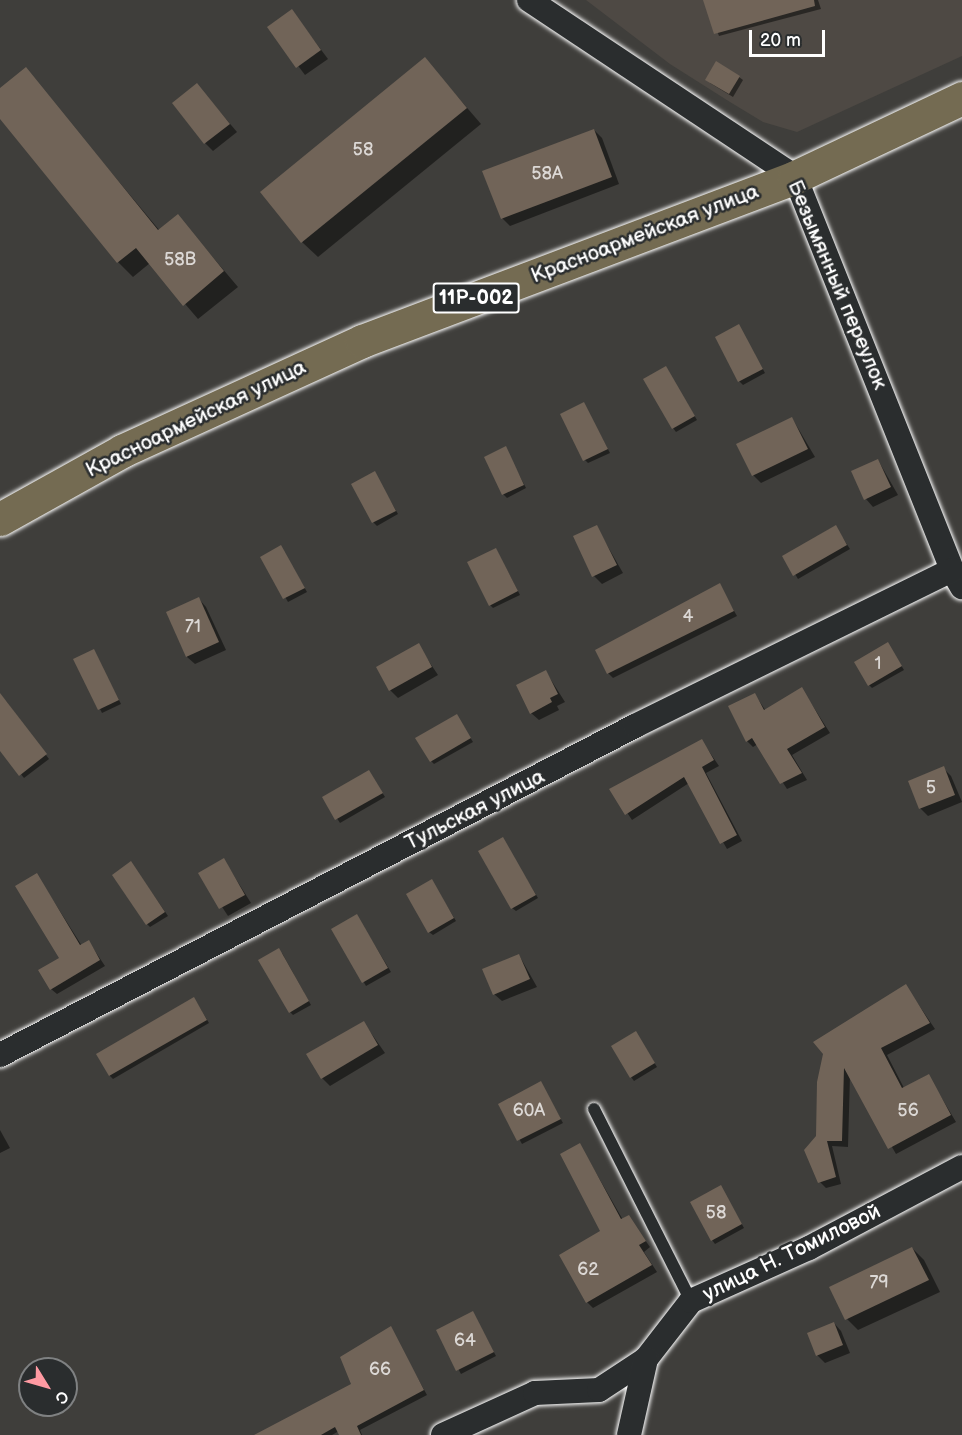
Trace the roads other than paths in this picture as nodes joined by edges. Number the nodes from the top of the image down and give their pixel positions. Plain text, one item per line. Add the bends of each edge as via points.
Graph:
1 (529, 0) edge
2 (962, 98) edge
3 (795, 177) junction
4 (0, 519) edge
5 (957, 578) edge
6 (0, 1054) edge
7 (594, 1109) dead end
8 (962, 1167) edge
9 (691, 1301) junction
10 (646, 1359) junction
11 (443, 1435) edge
12 (629, 1435) edge

1 - 3 street, Безымянный переулок
2 - 3 main road, Красноармейская улица / 11Р-002
3 - 4 main road, Красноармейская улица / 11Р-002 via 362,341 122,451
3 - 5 street, Безымянный переулок
5 - 6 street, Тульская улица via 635,726
7 - 9 lane
8 - 9 street, улица Н. Томиловой via 809,1248
9 - 10 street, улица Н. Томиловой
10 - 11 street, улица Н. Томиловой via 599,1390 535,1393
10 - 12 street

